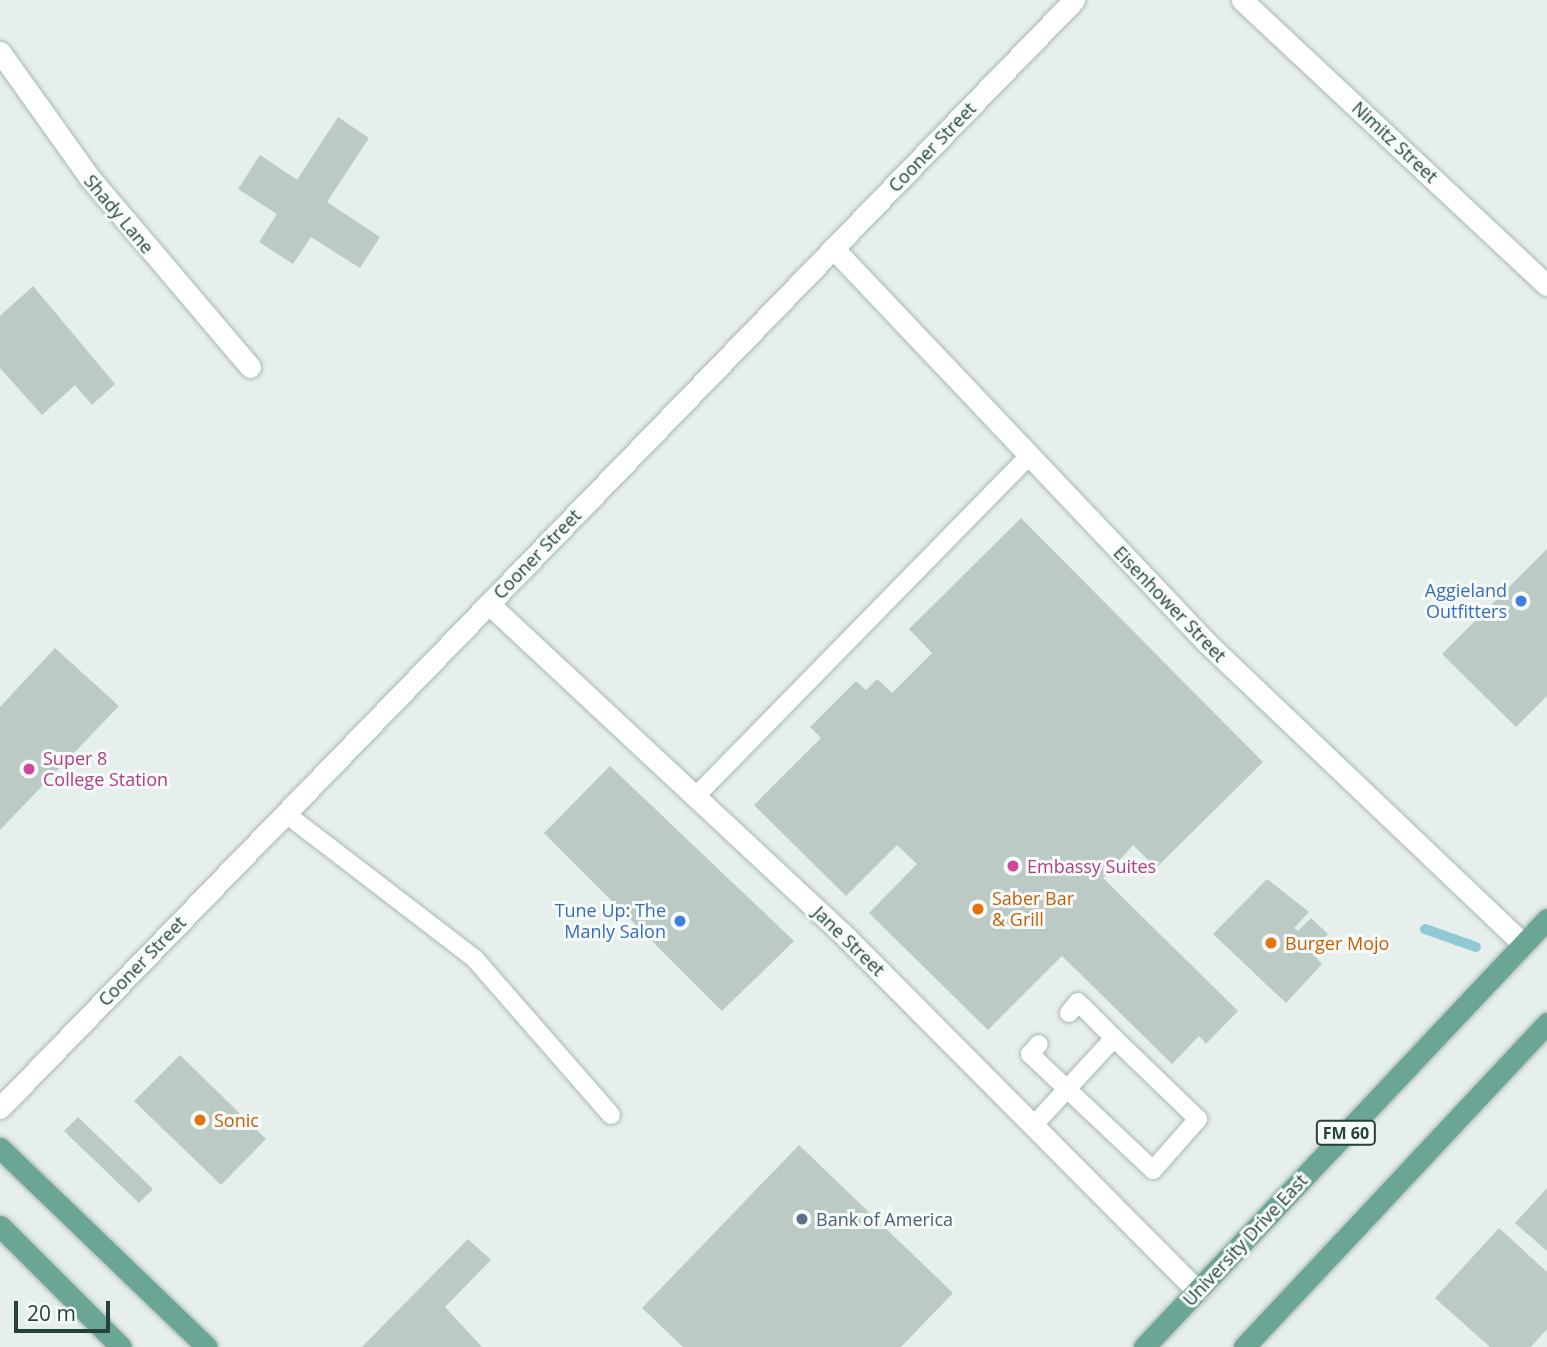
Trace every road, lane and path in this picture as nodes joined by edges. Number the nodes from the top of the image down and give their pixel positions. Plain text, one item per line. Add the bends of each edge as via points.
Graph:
1 (1074, 0) edge
2 (1242, 0) edge
3 (0, 51) edge
4 (833, 248) junction
5 (1547, 285) edge
6 (250, 367) dead end
7 (1029, 456) junction
8 (489, 604) junction
9 (696, 796) junction
10 (285, 813) junction
11 (1547, 919) edge
12 (1522, 944) junction
13 (1069, 1013) dead end
14 (1547, 1023) edge
15 (1114, 1038) junction
16 (1039, 1044) dead end
17 (1067, 1088) junction
18 (0, 1108) edge
19 (611, 1115) dead end
20 (1033, 1126) junction
21 (0, 1148) edge
22 (0, 1226) edge
23 (1198, 1291) junction
24 (121, 1347) edge
25 (207, 1347) edge
26 (1144, 1347) edge
27 (1244, 1347) edge

1 - 4 street, Cooner Street
2 - 5 street, Nimitz Street
3 - 6 street, Shady Lane via 89,177
4 - 7 street, Eisenhower Street
4 - 8 street, Cooner Street
7 - 9 lane
7 - 12 street, Eisenhower Street via 1207,643
8 - 9 street, Jane Street
8 - 10 street, Cooner Street
9 - 20 street, Jane Street via 846,937
10 - 18 street, Cooner Street
10 - 19 lane via 475,959
11 - 12 main road, University Drive East / FM 60
12 - 23 main road, University Drive East / FM 60
13 - 15 lane via 1078,1002
14 - 27 main road
15 - 17 lane
15 - 17 lane via 1198,1119 1153,1170
16 - 17 lane via 1030,1054
17 - 20 lane
20 - 23 street, Jane Street
21 - 25 main road
22 - 24 main road
23 - 26 main road, University Drive East / FM 60

